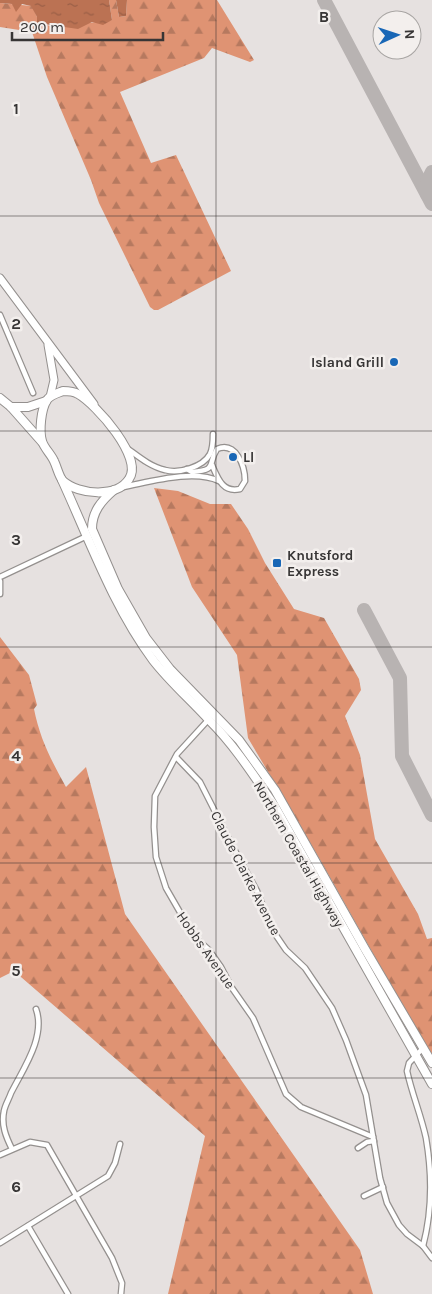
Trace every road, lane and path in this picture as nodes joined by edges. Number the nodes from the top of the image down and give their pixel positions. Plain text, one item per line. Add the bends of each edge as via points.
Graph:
1 (0, 278) edge
2 (0, 315) edge
3 (46, 340) junction
4 (33, 393) dead end
5 (0, 398) edge
6 (48, 399) junction
7 (11, 407) junction
8 (102, 416) junction
9 (213, 434) dead end
10 (42, 442) junction
11 (128, 449) junction
12 (212, 465) junction
13 (187, 469) junction
14 (62, 480) junction
15 (219, 481) junction
16 (116, 490) junction
17 (87, 536) junction
18 (0, 577) edge
19 (0, 581) edge
20 (0, 594) edge
21 (209, 719) junction
22 (176, 757) junction
23 (36, 1009) dead end
24 (423, 1048) junction
25 (415, 1055) junction
26 (432, 1063) edge
27 (432, 1084) edge
28 (373, 1139) junction
29 (120, 1144) dead end
30 (358, 1148) dead end
31 (12, 1149) junction
32 (0, 1155) edge
33 (383, 1187) junction
34 (76, 1196) junction
35 (364, 1196) dead end
36 (28, 1226) junction
37 (0, 1243) edge
38 (422, 1246) junction
39 (432, 1258) edge
40 (68, 1294) edge
41 (121, 1294) edge

1 - 3 main road
2 - 4 street
3 - 6 main road via 54,380
3 - 8 main road
5 - 7 main road
6 - 7 main road via 28,407
6 - 8 main road via 63,391 78,394
6 - 10 main road via 42,416
7 - 10 main road
8 - 11 main road
9 - 13 street via 211,453 200,464
10 - 14 main road
11 - 13 street via 166,470
11 - 16 main road via 133,466 131,477
12 - 13 street via 198,472
12 - 15 street
12 - 15 street via 216,452 223,447 232,449 242,464 246,481 240,489 227,488
14 - 16 main road via 85,492
14 - 17 main road, Northern Coastal Highway
15 - 16 street via 209,476 177,478
16 - 24 main road, Northern Coastal Highway via 96,510 92,529 131,613 170,668 239,740 275,790
17 - 18 street
17 - 21 main road, Northern Coastal Highway via 116,601 152,658 178,690
19 - 20 street
21 - 22 street, Hobbs Avenue
21 - 25 main road, Northern Coastal Highway via 274,805
22 - 28 street, Claude Clarke Avenue via 200,782 257,891 273,932 305,968 332,1008 366,1095
22 - 28 street, Hobbs Avenue via 154,796 156,857 166,888 253,1018 286,1094 301,1107
23 - 31 street via 40,1028 4,1110 4,1133
24 - 25 street
24 - 26 main road, Northern Coastal Highway
25 - 27 main road, Northern Coastal Highway
25 - 38 street via 407,1070 429,1156 429,1197
28 - 30 street
28 - 33 street, Claude Clarke Avenue
29 - 34 street via 108,1176
31 - 32 street
31 - 34 street via 30,1142 48,1145
33 - 35 street
33 - 38 street, Claude Clarke Avenue via 400,1225
34 - 36 street
34 - 41 street via 112,1258 122,1283
36 - 37 street
36 - 40 street
38 - 39 street, Claude Clarke Avenue

